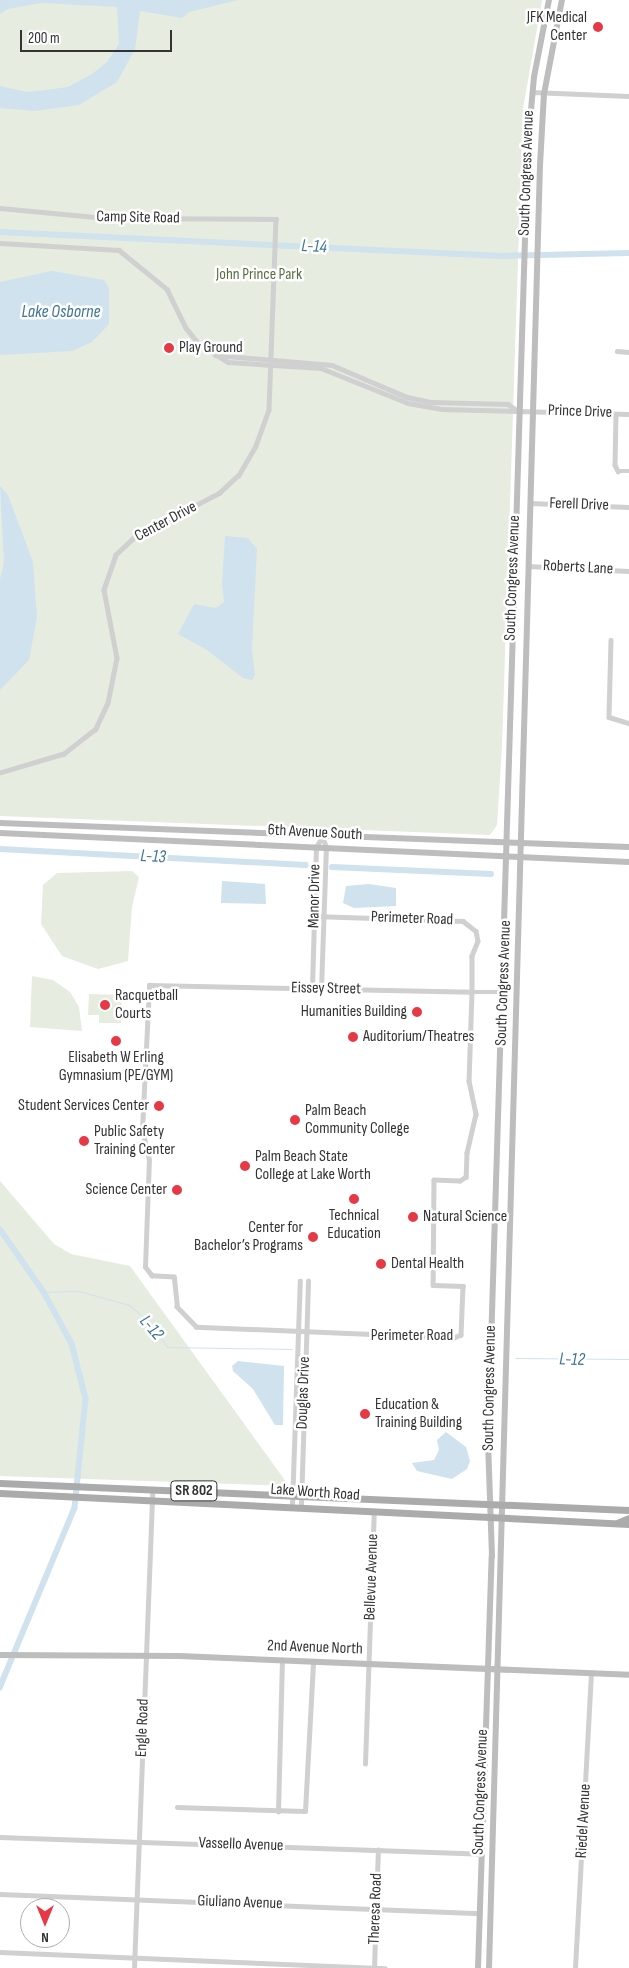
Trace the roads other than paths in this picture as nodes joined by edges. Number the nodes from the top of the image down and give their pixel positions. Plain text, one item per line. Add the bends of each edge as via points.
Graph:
1 (549, 0) edge
2 (562, 0) edge
3 (532, 92) junction
4 (544, 94) junction
5 (629, 96) edge
6 (0, 208) edge
7 (276, 220) joint
8 (0, 243) edge
9 (617, 351) dead end
10 (629, 352) edge
11 (214, 355) junction
12 (272, 360) junction
13 (272, 366) junction
14 (377, 382) junction
15 (374, 388) junction
16 (518, 410) junction
17 (532, 410) junction
18 (616, 414) junction
19 (629, 414) edge
20 (629, 471) edge
21 (528, 503) junction
22 (629, 507) edge
23 (517, 542) junction
24 (516, 565) junction
25 (526, 566) junction
26 (629, 571) edge
27 (526, 586) junction
28 (611, 640) dead end
29 (629, 723) edge
30 (0, 773) edge
31 (0, 823) edge
32 (0, 832) edge
33 (322, 837) junction
34 (506, 843) junction
35 (521, 844) junction
36 (316, 847) junction
37 (326, 847) junction
38 (629, 847) edge
39 (506, 856) junction
40 (521, 857) junction
41 (629, 862) edge
42 (314, 916) junction
43 (322, 916) junction
44 (148, 985) joint
45 (312, 989) junction
46 (321, 989) junction
47 (472, 992) junction
48 (504, 992) junction
49 (300, 1281) dead end
50 (308, 1281) dead end
51 (299, 1333) junction
52 (306, 1333) junction
53 (0, 1483) edge
54 (27, 1484) junction
55 (0, 1488) edge
56 (152, 1489) junction
57 (0, 1493) edge
58 (293, 1495) junction
59 (301, 1496) junction
60 (150, 1499) junction
61 (490, 1504) junction
62 (292, 1505) junction
63 (502, 1505) junction
64 (301, 1506) junction
65 (629, 1510) edge
66 (374, 1511) junction
67 (490, 1516) junction
68 (503, 1518) junction
69 (629, 1518) edge
70 (617, 1524) junction
71 (629, 1524) edge
72 (1, 1655) edge
73 (145, 1656) junction
74 (282, 1660) junction
75 (313, 1662) junction
76 (369, 1664) junction
77 (489, 1670) junction
78 (499, 1670) junction
79 (591, 1674) junction
80 (629, 1675) edge
81 (365, 1764) dead end
82 (177, 1807) dead end
83 (278, 1812) junction
84 (483, 1823) junction
85 (0, 1837) edge
86 (494, 1839) junction
87 (139, 1841) junction
88 (378, 1850) junction
89 (482, 1854) junction
90 (493, 1872) junction
91 (0, 1894) edge
92 (137, 1899) junction
93 (376, 1909) junction
94 (480, 1913) junction
95 (0, 1952) edge
96 (135, 1958) junction
97 (134, 1968) edge
98 (374, 1968) edge
99 (385, 1968) edge
100 (478, 1968) edge
101 (489, 1968) edge
102 (575, 1968) edge

1 - 3 main road, South Congress Avenue
2 - 4 main road, South Congress Avenue
3 - 4 street
3 - 16 main road, South Congress Avenue
4 - 5 street
4 - 17 main road, South Congress Avenue
6 - 7 street, Camp Site Road via 106,218
7 - 12 street, Center Drive
8 - 11 street via 119,250 167,289 186,328
9 - 10 street
11 - 12 street
11 - 13 street via 236,364
12 - 13 street, Center Drive
12 - 14 street via 332,365
13 - 15 street via 321,368
13 - 30 street, Center Drive via 269,410 256,446 239,475 205,502 123,546 108,570 105,604 117,658 108,703 96,729 64,754
14 - 15 street
14 - 16 street via 431,402 508,404
15 - 16 street via 408,403 441,409 508,413
16 - 17 street, Prince Drive
16 - 23 main road, South Congress Avenue
17 - 18 street, Prince Drive
17 - 21 main road, South Congress Avenue
18 - 19 street, Prince Drive
18 - 20 street via 614,465 618,470
21 - 22 street, Ferell Drive
21 - 25 main road, South Congress Avenue
23 - 24 main road, South Congress Avenue
23 - 25 main road
24 - 27 main road
24 - 34 main road, South Congress Avenue
25 - 26 street, Roberts Lane
25 - 27 main road, South Congress Avenue
27 - 35 main road, South Congress Avenue
28 - 29 street via 609,717
31 - 33 main road, 6th Avenue South
32 - 36 main road, 6th Avenue South
33 - 34 main road, 6th Avenue South
33 - 36 street, Manor Drive
33 - 37 street, Manor Drive
34 - 35 main road, 6th Avenue South
34 - 39 main road, South Congress Avenue
35 - 38 main road, 6th Avenue South
35 - 40 main road, South Congress Avenue
36 - 37 main road, 6th Avenue South
36 - 42 street, Manor Drive
37 - 39 main road, 6th Avenue South
37 - 43 street, Manor Drive
39 - 40 main road, 6th Avenue South
39 - 48 main road, South Congress Avenue
40 - 41 main road, 6th Avenue South
40 - 63 main road, South Congress Avenue
42 - 43 street, Perimeter Road
42 - 45 street, Manor Drive
43 - 46 street, Manor Drive
43 - 47 street, Perimeter Road via 467,922 478,937 472,956
44 - 45 street, Eissey Street
44 - 51 street, Perimeter Road via 142,1130 149,1160 148,1274 174,1277 174,1300 196,1327
45 - 46 street, Eissey Street
46 - 47 street, Eissey Street
47 - 48 street, Eissey Street
47 - 52 street, Perimeter Road via 469,1081 476,1114 467,1153 466,1177 460,1182 434,1180 433,1285 462,1286 461,1335
48 - 61 main road, South Congress Avenue via 488,1443
49 - 51 street, Douglas Drive
50 - 52 street, Douglas Drive
51 - 52 street, Perimeter Road
51 - 58 street, Douglas Drive
52 - 59 street, Douglas Drive
53 - 54 main road, Lake Worth Road / SR 802
54 - 55 main road
54 - 56 main road, Lake Worth Road / SR 802
56 - 58 main road, Lake Worth Road / SR 802
56 - 60 street, Engle Road
57 - 60 main road, Lake Worth Road / SR 802
58 - 59 main road, Lake Worth Road / SR 802
58 - 62 street, Douglas Drive
59 - 61 main road, Lake Worth Road / SR 802
59 - 64 street, Douglas Drive
60 - 62 main road, Lake Worth Road / SR 802
60 - 73 street, Engle Road
61 - 63 main road, Lake Worth Road / SR 802
61 - 67 main road, South Congress Avenue
62 - 64 main road, Lake Worth Road / SR 802
63 - 65 main road, Lake Worth Road / SR 802
63 - 68 main road, South Congress Avenue
64 - 66 main road, Lake Worth Road / SR 802
66 - 67 main road, Lake Worth Road / SR 802
66 - 76 street, Bellevue Avenue
67 - 68 main road, Lake Worth Road / SR 802
67 - 77 main road, South Congress Avenue
68 - 70 main road, Lake Worth Road / SR 802
68 - 78 main road, South Congress Avenue
69 - 70 main road
70 - 71 main road, Lake Worth Road / SR 802
72 - 73 main road, 2nd Avenue North
73 - 74 main road, 2nd Avenue North
73 - 87 street, Engle Road
74 - 75 main road, 2nd Avenue North
74 - 83 street
75 - 76 main road, 2nd Avenue North
75 - 83 street via 308,1804 301,1813
76 - 77 main road, 2nd Avenue North
76 - 81 street, Bellevue Avenue
77 - 78 main road, 2nd Avenue North
77 - 84 main road, South Congress Avenue
78 - 79 main road, 2nd Avenue North
78 - 86 main road, South Congress Avenue
79 - 80 main road, 2nd Avenue North
79 - 102 street, Riedel Avenue
82 - 83 street
84 - 86 main road
84 - 89 main road, South Congress Avenue
85 - 87 street, Vassello Avenue
86 - 90 main road, South Congress Avenue
87 - 88 street, Vassello Avenue
87 - 92 street, Engle Road
88 - 89 street, Vassello Avenue
88 - 93 street, Theresa Road
89 - 90 main road
89 - 94 main road, South Congress Avenue
90 - 101 main road, South Congress Avenue
91 - 92 street, Giuliano Avenue
92 - 93 street, Giuliano Avenue
92 - 96 street, Engle Road
93 - 94 street, Giuliano Avenue
93 - 98 street, Theresa Road
94 - 100 main road, South Congress Avenue
95 - 96 street
96 - 97 street, Engle Road
96 - 98 street
98 - 99 street

